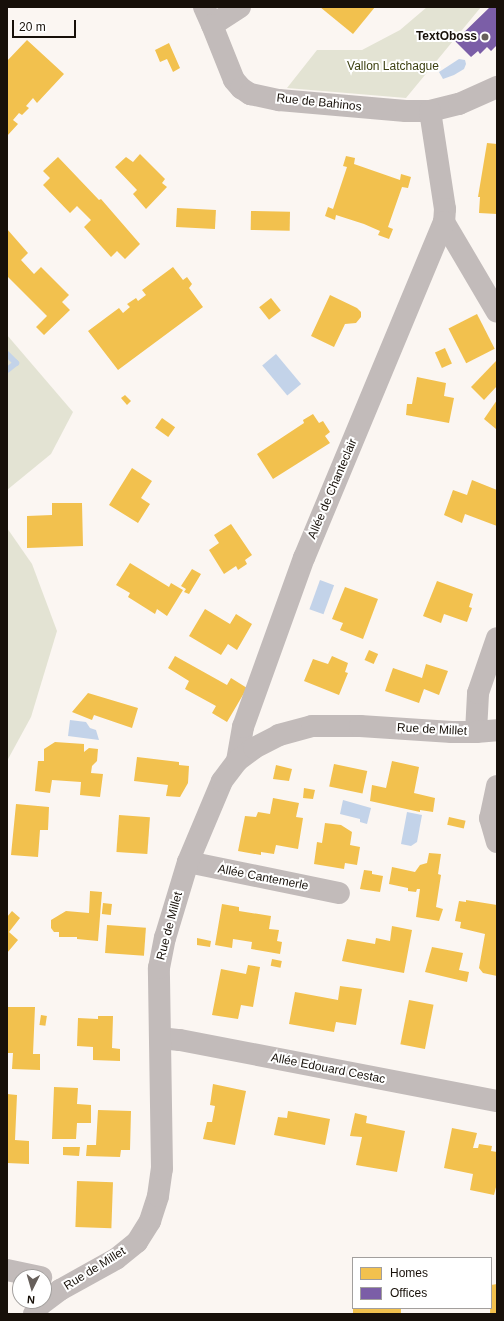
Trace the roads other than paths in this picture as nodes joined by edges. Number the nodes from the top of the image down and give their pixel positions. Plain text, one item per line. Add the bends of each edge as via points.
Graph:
1 (240, 7) edge
2 (208, 16) edge
3 (497, 87) edge
4 (430, 111) junction
5 (444, 222) junction
6 (497, 312) edge
7 (497, 638) edge
8 (486, 731) edge
9 (237, 761) junction
10 (497, 786) edge
11 (497, 842) edge
12 (188, 862) junction
13 (339, 893) dead end
14 (160, 1038) junction
15 (497, 1101) edge
16 (52, 1285) edge

1 - 2 street, Rue de Bahinos
2 - 4 street, Rue de Bahinos via 234,80 250,94 279,100 406,112
3 - 4 street, Rue de Bahinos via 459,104
4 - 5 street via 445,209
5 - 6 street
5 - 9 street, Allée de Chanteclair via 304,558 243,727
7 - 8 street via 478,693
8 - 9 street, Rue de Millet via 312,726 279,735 254,748
9 - 12 street, Rue de Millet via 222,781
10 - 11 street via 490,818
12 - 13 street, Allée Cantemerle
12 - 14 street, Rue de Millet via 165,938 159,968
14 - 15 street, Allée Edouard Cestac
14 - 16 street, Rue de Millet via 162,1170 158,1196 150,1221 137,1242 116,1259

